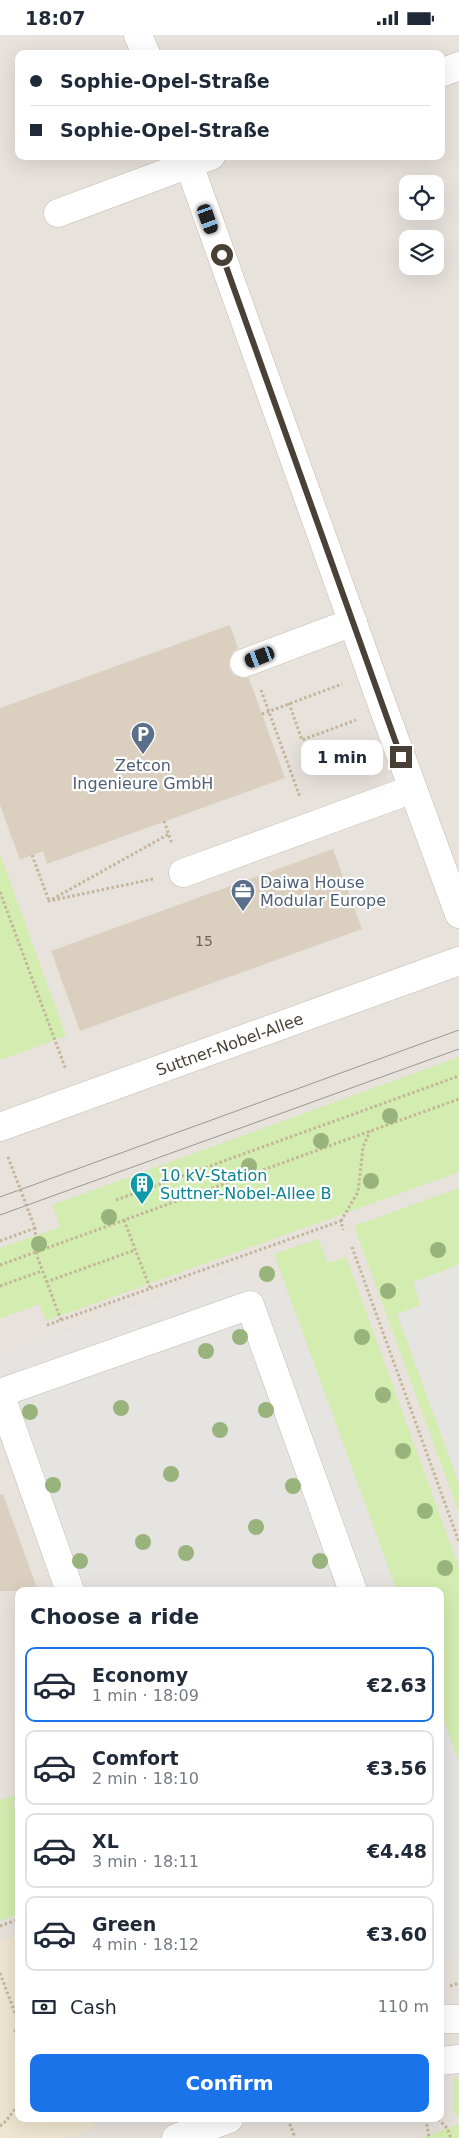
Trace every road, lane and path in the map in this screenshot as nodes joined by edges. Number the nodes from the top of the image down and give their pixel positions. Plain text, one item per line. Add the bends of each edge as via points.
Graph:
1 (138, 35) edge
2 (144, 50) edge
3 (459, 67) edge
4 (445, 72) edge
5 (192, 160) edge
6 (195, 160) edge
7 (58, 213) dead end
8 (353, 622) junction
9 (247, 662) joint
10 (370, 673) junction
11 (289, 703) junction
12 (384, 710) junction
13 (269, 711) junction
14 (262, 714) dead end
15 (413, 789) junction
16 (164, 821) dead end
17 (311, 826) junction
18 (169, 835) junction
19 (173, 845) dead end
20 (32, 855) dead end
21 (184, 873) joint
22 (0, 892) edge
23 (49, 901) junction
24 (459, 914) edge
25 (459, 961) edge
26 (459, 1076) edge
27 (76, 1099) junction
28 (459, 1099) edge
29 (370, 1131) junction
30 (3, 1139) edge
31 (116, 1200) dead end
32 (124, 1220) junction
33 (341, 1221) junction
34 (35, 1228) junction
35 (343, 1230) dead end
36 (0, 1241) edge
37 (352, 1247) dead end
38 (135, 1250) junction
39 (37, 1251) junction
40 (0, 1265) edge
41 (42, 1271) junction
42 (46, 1282) junction
43 (0, 1286) edge
44 (150, 1288) junction
45 (60, 1320) junction
46 (47, 1325) dead end
47 (0, 1394) edge
48 (459, 1542) edge
49 (69, 1587) edge
50 (352, 1587) edge
51 (15, 1920) edge
52 (0, 1926) edge
53 (0, 1973) edge
54 (15, 2013) edge
55 (444, 2019) edge
56 (459, 2019) edge
57 (459, 2059) edge
58 (444, 2061) edge
59 (15, 2109) edge
60 (221, 2122) edge
61 (289, 2122) edge
62 (426, 2122) edge
63 (441, 2122) edge
64 (0, 2126) edge
65 (176, 2138) edge
66 (294, 2138) edge
67 (429, 2138) edge
68 (451, 2138) edge

1 - 2 street
3 - 4 street
5 - 7 street
6 - 8 street
8 - 9 street
8 - 10 street
9 - 13 path
10 - 11 path
10 - 12 street
11 - 12 path via 302,740
11 - 13 path
12 - 15 street
13 - 14 path
13 - 17 path
15 - 17 street
15 - 24 street
16 - 18 path
17 - 21 street
18 - 19 path
18 - 23 path
20 - 23 path
21 - 23 path
22 - 27 path
25 - 27 street, Suttner-Nobel-Allee
26 - 31 path
27 - 30 street, Suttner-Nobel-Allee
28 - 29 path
29 - 32 path
29 - 33 path via 363,1147 358,1192
30 - 34 path
32 - 38 path
32 - 39 path
33 - 35 path
33 - 44 path
34 - 36 path
34 - 39 path
37 - 48 path
38 - 42 path
38 - 44 path
39 - 40 path
39 - 41 path
41 - 42 path
41 - 43 path
42 - 45 path
44 - 45 path
45 - 46 path
47 - 49 street
47 - 50 street via 250,1305
51 - 52 path
53 - 54 path
55 - 56 street
57 - 58 street
59 - 64 path
60 - 65 street
61 - 66 path
62 - 67 path
63 - 68 path

